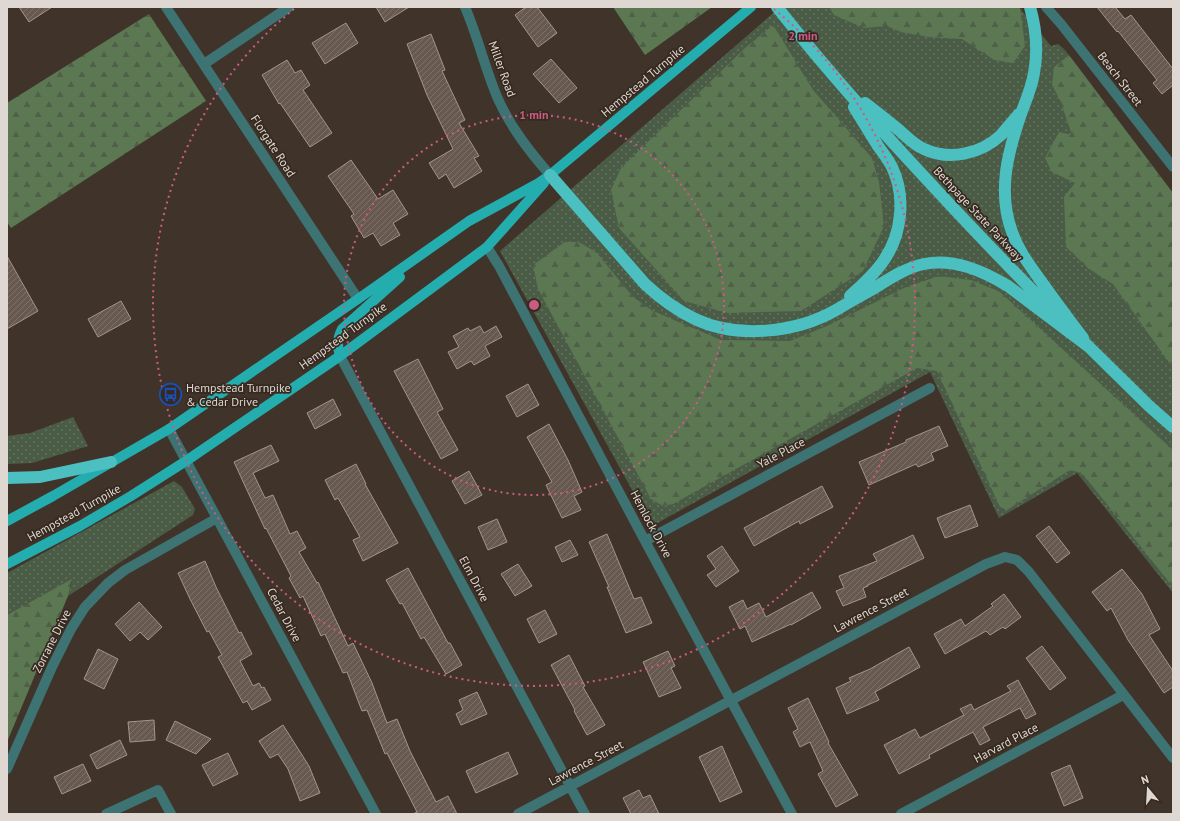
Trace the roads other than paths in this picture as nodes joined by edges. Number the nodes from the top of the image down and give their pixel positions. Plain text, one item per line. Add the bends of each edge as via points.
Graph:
1 (166, 7) edge
2 (289, 7) edge
3 (465, 7) edge
4 (751, 7) edge
5 (777, 7) edge
6 (1030, 7) edge
7 (1046, 7) edge
8 (204, 64) junction
9 (836, 80) junction
10 (1022, 110) junction
11 (1173, 167) edge
12 (550, 175) junction
13 (487, 247) junction
14 (431, 249) junction
15 (358, 299) junction
16 (833, 311) junction
17 (1089, 347) junction
18 (340, 356) junction
19 (930, 388) dead end
20 (1173, 427) edge
21 (169, 429) junction
22 (186, 461) junction
23 (111, 462) junction
24 (7, 478) edge
25 (217, 518) junction
26 (7, 521) edge
27 (644, 541) junction
28 (7, 564) edge
29 (1123, 695) junction
30 (730, 700) junction
31 (1173, 758) edge
32 (7, 769) edge
33 (570, 786) junction
34 (106, 814) edge
35 (171, 814) edge
36 (376, 814) edge
37 (518, 814) edge
38 (585, 814) edge
39 (792, 814) edge
40 (901, 814) edge

1 - 8 street, Florgate Road
2 - 8 street
3 - 12 street, Miller Road via 505,114 526,147
4 - 12 main road, Hempstead Turnpike
5 - 9 highway, Bethpage State Parkway
6 - 10 highway via 1035,31 1036,60 1028,97
7 - 11 street, Beach Street
8 - 15 street, Florgate Road
9 - 10 highway via 912,142 923,149 943,155 965,154 984,147 1001,135
9 - 16 highway via 892,168 899,189 900,210 897,231 889,252 868,280
9 - 17 highway, Bethpage State Parkway via 1019,277
10 - 17 highway via 1007,163 1005,182 1005,200 1012,232 1026,262
12 - 13 main road, Hempstead Turnpike
12 - 14 main road, Hempstead Turnpike via 469,221
12 - 16 highway via 645,284 662,300 696,319 729,329 763,330 794,326
13 - 18 main road, Hempstead Turnpike
13 - 27 street, Hemlock Drive via 500,266
14 - 15 main road, Hempstead Turnpike
14 - 18 main road via 342,329 338,342
15 - 21 main road, Hempstead Turnpike
16 - 17 highway via 914,266 936,263 961,265 985,273 1008,286
17 - 20 highway, Bethpage State Parkway
18 - 22 main road, Hempstead Turnpike
18 - 33 street, Elm Drive
19 - 27 street, Yale Place
21 - 22 street, Cedar Drive
21 - 23 main road, Hempstead Turnpike
22 - 25 street, Cedar Drive
22 - 28 main road, Hempstead Turnpike via 80,526
23 - 24 highway via 40,477
23 - 26 main road, Hempstead Turnpike
25 - 32 street, Zorrane Drive via 125,570 108,583 85,607 52,667
25 - 36 street, Cedar Drive
27 - 30 street, Hemlock Drive
29 - 30 street, Lawrence Street via 1029,572 1017,560 1005,557 986,564
29 - 31 street, Lawrence Street
29 - 40 street, Harvard Place
30 - 33 street, Lawrence Street
30 - 39 street, Hemlock Drive
33 - 37 street, Lawrence Street
33 - 38 street, Elm Drive
34 - 35 street via 158,790

